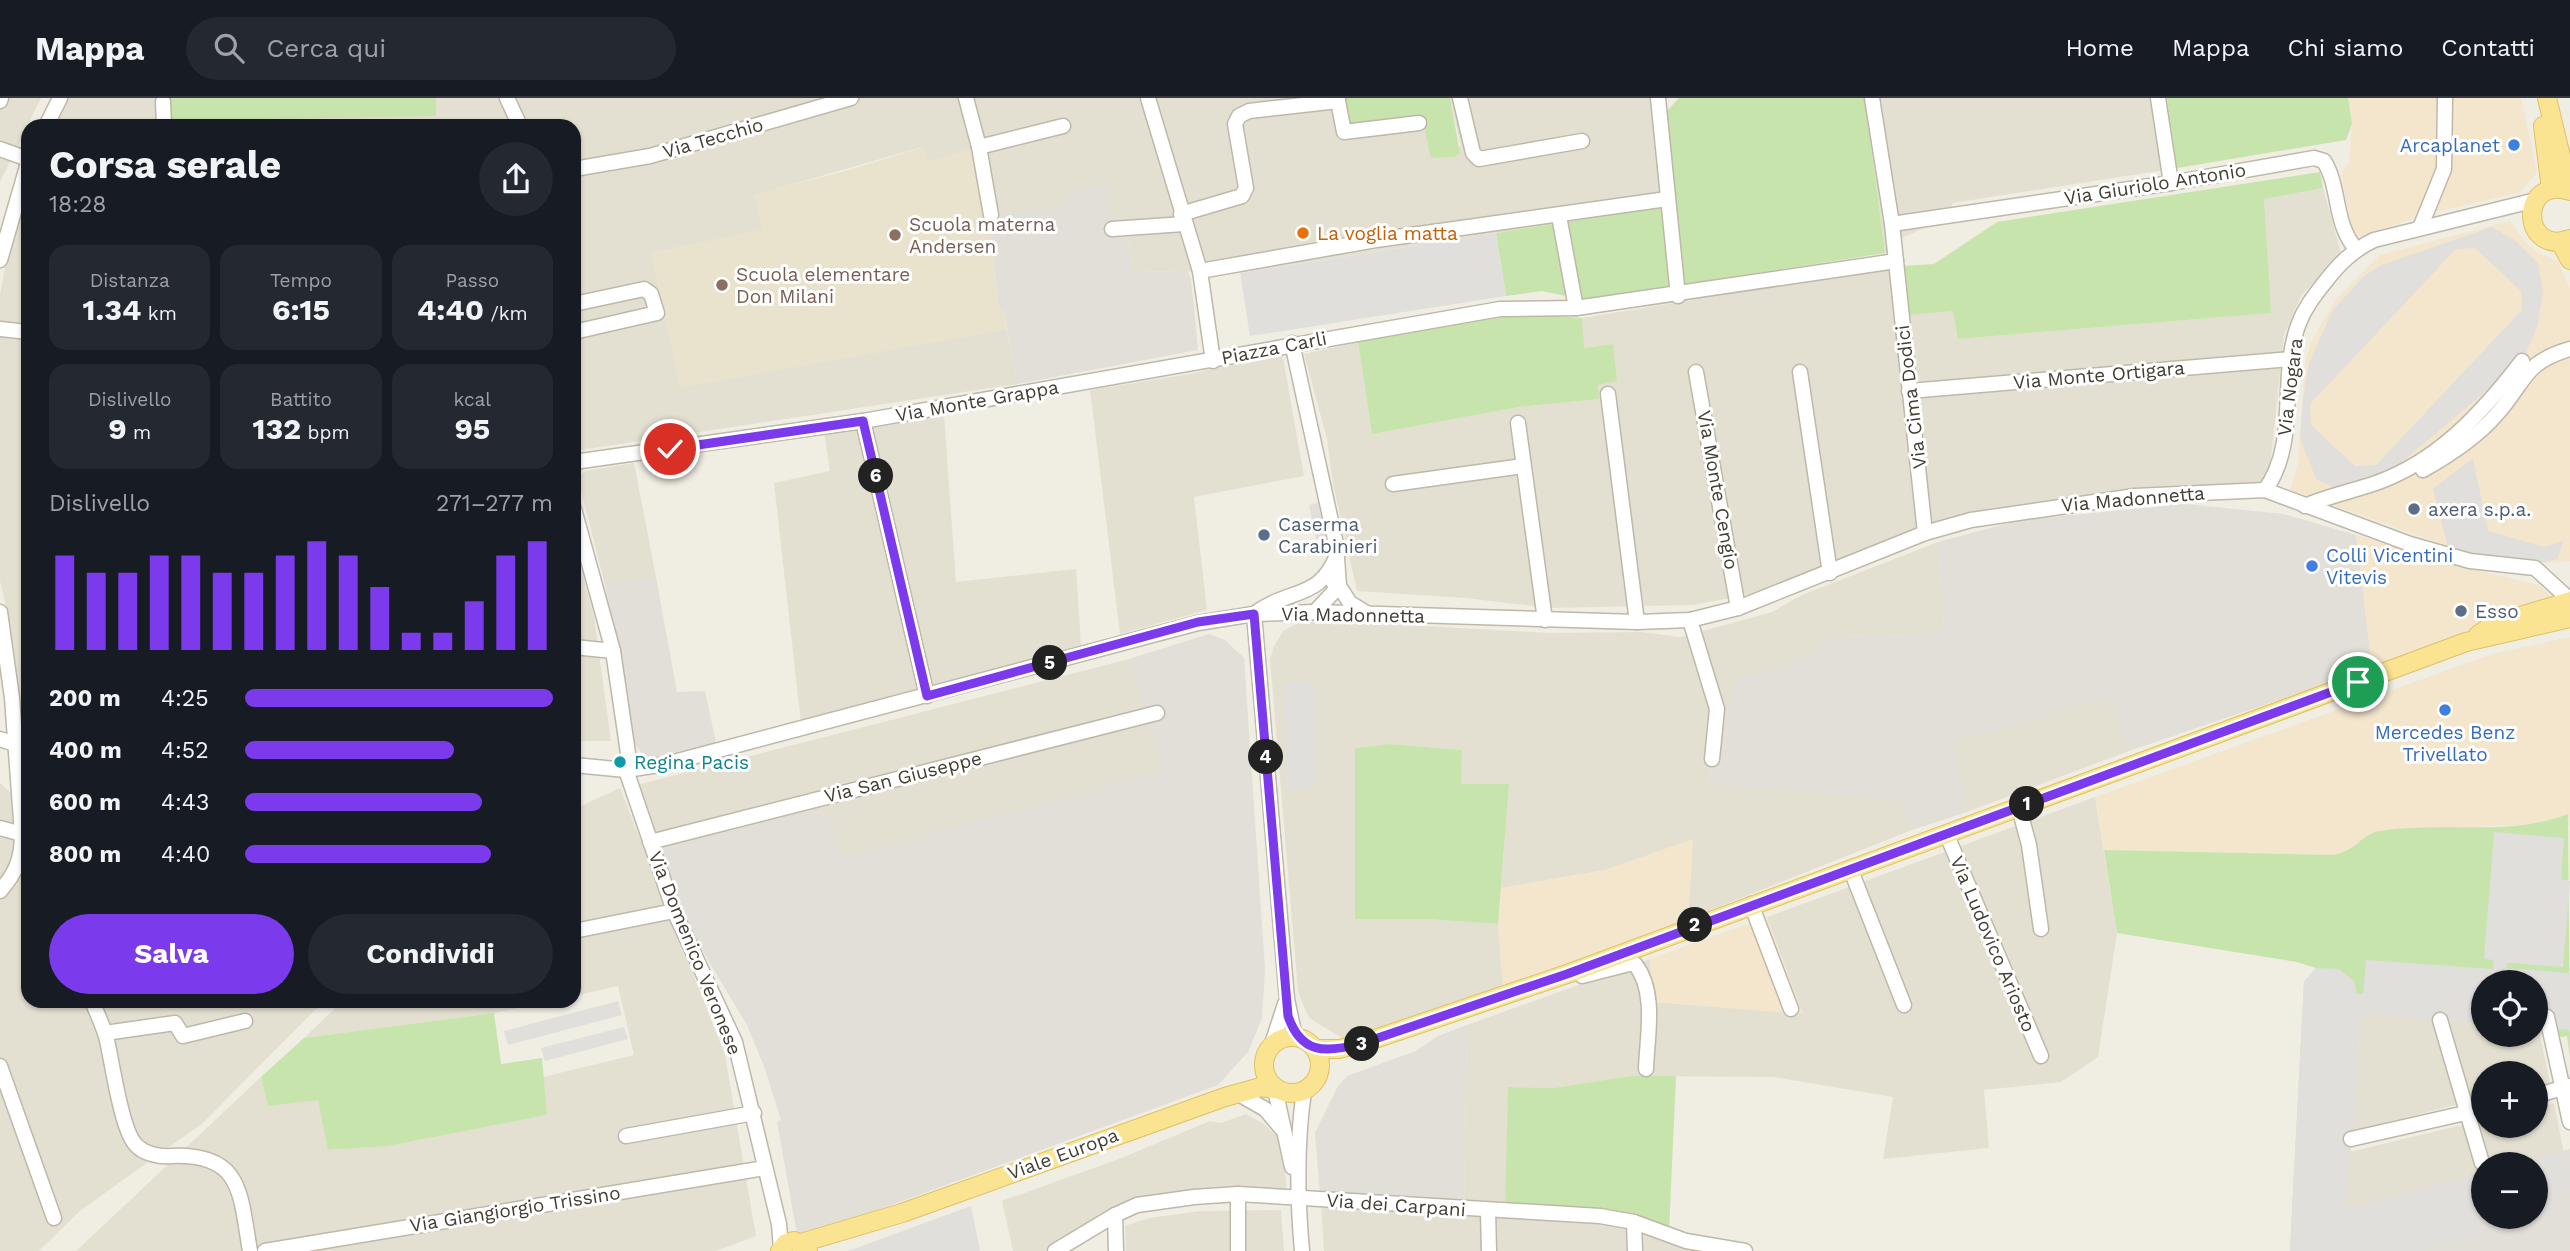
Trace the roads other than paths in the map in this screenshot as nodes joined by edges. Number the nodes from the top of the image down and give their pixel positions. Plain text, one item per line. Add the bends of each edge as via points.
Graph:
1 (60, 98) edge
2 (507, 98) edge
3 (851, 98) edge
4 (965, 98) edge
5 (1148, 98) edge
6 (1460, 98) edge
7 (1658, 98) edge
8 (1872, 98) edge
9 (2158, 98) edge
10 (2445, 98) edge
11 (2539, 98) edge
12 (2547, 98) edge
13 (1338, 99) edge
14 (163, 102) dead end
15 (50, 119) edge
16 (164, 119) edge
17 (517, 119) edge
18 (1419, 123) dead end
19 (1063, 126) dead end
20 (1583, 141) dead end
21 (979, 147) junction
22 (0, 149) edge
23 (21, 158) edge
24 (581, 168) edge
25 (2171, 183) junction
26 (2556, 192) edge
27 (1667, 198) junction
28 (21, 204) edge
29 (2509, 207) junction
30 (990, 215) dead end
31 (1559, 216) junction
32 (1182, 219) junction
33 (1892, 224) junction
34 (2533, 224) junction
35 (2420, 228) junction
36 (1112, 229) dead end
37 (2565, 241) edge
38 (2356, 249) junction
39 (0, 260) edge
40 (2570, 260) edge
41 (1896, 261) junction
42 (1200, 271) junction
43 (1678, 296) junction
44 (581, 302) edge
45 (1576, 308) junction
46 (0, 329) edge
47 (581, 330) edge
48 (21, 331) edge
49 (1292, 343) junction
50 (2570, 349) edge
51 (2290, 359) junction
52 (1213, 361) junction
53 (2522, 361) dead end
54 (1696, 372) dead end
55 (1800, 372) dead end
56 (1909, 391) junction
57 (1608, 394) dead end
58 (863, 421) junction
59 (1518, 423) dead end
60 (581, 461) edge
61 (1523, 466) junction
62 (2378, 482) junction
63 (1393, 484) dead end
64 (2265, 490) junction
65 (2305, 506) junction
66 (1925, 533) junction
67 (581, 534) edge
68 (1830, 573) junction
69 (1333, 582) junction
70 (2570, 601) edge
71 (1738, 608) junction
72 (0, 611) edge
73 (1315, 612) junction
74 (1254, 614) junction
75 (1368, 614) junction
76 (2570, 618) edge
77 (1545, 620) junction
78 (1690, 620) junction
79 (1637, 622) junction
80 (2466, 642) junction
81 (581, 648) edge
82 (613, 651) junction
83 (927, 696) junction
84 (1157, 713) dead end
85 (0, 739) edge
86 (15, 744) junction
87 (1712, 759) dead end
88 (581, 766) edge
89 (626, 770) junction
90 (21, 794) edge
91 (2019, 808) junction
92 (0, 828) edge
93 (1946, 833) junction
94 (21, 834) edge
95 (650, 842) junction
96 (21, 863) edge
97 (1850, 869) junction
98 (0, 891) edge
99 (1751, 904) junction
100 (674, 911) junction
101 (2041, 929) dead end
102 (581, 930) edge
103 (1567, 974) junction
104 (1287, 999) junction
105 (1903, 1005) dead end
106 (95, 1008) edge
107 (1791, 1009) dead end
108 (2440, 1020) dead end
109 (245, 1021) dead end
110 (2548, 1021) edge
111 (105, 1033) junction
112 (1295, 1037) junction
113 (1360, 1044) junction
114 (1315, 1049) junction
115 (1268, 1051) junction
116 (2041, 1056) dead end
117 (0, 1066) edge
118 (1646, 1069) dead end
119 (1318, 1076) junction
120 (2565, 1087) edge
121 (1276, 1089) junction
122 (1304, 1091) junction
123 (2548, 1092) edge
124 (1231, 1095) junction
125 (5, 1098) edge
126 (2471, 1112) edge
127 (754, 1113) junction
128 (2468, 1113) junction
129 (2570, 1122) edge
130 (1284, 1131) junction
131 (626, 1136) dead end
132 (2351, 1139) dead end
133 (2479, 1152) edge
134 (765, 1168) junction
135 (1238, 1194) junction
136 (1297, 1194) junction
137 (1488, 1211) junction
138 (902, 1213) junction
139 (1115, 1214) junction
140 (54, 1218) dead end
141 (1634, 1222) junction
142 (779, 1224) junction
143 (803, 1245) edge
144 (780, 1250) edge
145 (250, 1251) edge
146 (265, 1251) edge
147 (820, 1251) edge
148 (1055, 1251) edge
149 (1116, 1251) edge
150 (1238, 1251) edge
151 (1302, 1251) edge
152 (1489, 1251) edge
153 (1635, 1251) edge
154 (1745, 1251) edge

1 - 15 street
2 - 17 street
3 - 24 street, Via Tecchio via 650,156
4 - 21 street
5 - 32 street, Piazza Carli
6 - 20 street via 1473,153 1479,159
7 - 27 street
8 - 33 street, Via Cima Dodici
9 - 25 street
10 - 35 street via 2444,169
11 - 26 main road
12 - 26 main road
13 - 18 street via 1344,132
13 - 32 street via 1239,116 1235,124 1246,188 1242,196
14 - 16 street
19 - 21 street
21 - 30 street
22 - 23 street
25 - 33 street, Via Giuriolo Antonio
25 - 38 street, Via Giuriolo Antonio via 2314,158 2324,162 2329,171 2343,232
26 - 29 street, Via Nogara
26 - 34 main road via 2531,216
27 - 31 street
27 - 43 street
28 - 39 street
29 - 34 street
29 - 35 street, Via Nogara
31 - 42 street via 1376,240
31 - 45 street
32 - 36 street
32 - 42 street, Piazza Carli
33 - 41 street, Via Cima Dodici
34 - 37 main road via 2543,238
35 - 38 street, Via Nogara
37 - 40 main road
38 - 51 street, Via Nogara via 2309,301
41 - 43 street, Piazza Carli
41 - 56 street, Via Cima Dodici
42 - 52 street, Piazza Carli
43 - 45 street, Piazza Carli
44 - 47 street via 644,289 651,294 657,313
45 - 49 street, Piazza Carli via 1500,309
46 - 48 street
49 - 52 street, Piazza Carli
49 - 69 street via 1338,552
50 - 62 street via 2540,359 2497,414 2468,442 2416,473
51 - 56 street, Via Monte Ortigara
51 - 64 street, Via Nogara via 2286,429 2277,473
52 - 58 street, Via Monte Grappa
53 - 62 street via 2489,404 2462,429 2421,462
54 - 71 street, Via Monte Cengio
55 - 68 street
56 - 66 street, Via Cima Dodici
57 - 79 street
58 - 60 street, Via Monte Grappa
58 - 83 street
59 - 61 street
61 - 63 street
61 - 77 street
62 - 65 street
64 - 65 street, Via Madonnetta
64 - 66 street, Via Madonnetta via 2065,504
65 - 70 street, Via Madonnetta via 2470,561 2535,568
66 - 68 street, Via Madonnetta
67 - 82 street, Via Domenico Veronese
68 - 71 street, Via Madonnetta
69 - 73 street
69 - 74 street via 1270,602
69 - 75 street via 1350,603
70 - 80 main road via 2494,624
71 - 78 street, Via Madonnetta
72 - 86 street
73 - 74 street, Via Madonnetta
73 - 75 street, Via Madonnetta
74 - 83 street, Via Madonnetta via 1198,622
74 - 104 street
75 - 77 street, Via Madonnetta
76 - 80 main road
77 - 79 street, Via Madonnetta
78 - 79 street, Via Madonnetta
78 - 87 street via 1717,709
80 - 91 main road
81 - 82 street
82 - 89 street, Via Domenico Veronese via 628,753
83 - 89 street, Via Madonnetta via 666,764
84 - 95 street, Via San Giuseppe
85 - 86 street
86 - 90 street
88 - 89 street, Via Madonnetta
89 - 95 street, Via Domenico Veronese
91 - 93 main road
91 - 101 street
92 - 94 street
93 - 97 main road
93 - 116 street, Via Ludovico Ariosto
95 - 100 street, Via Domenico Veronese
96 - 98 street
97 - 99 main road
97 - 105 street
99 - 103 main road
99 - 107 street
100 - 102 street
100 - 127 street, Via Domenico Veronese via 735,1042
103 - 113 main road
103 - 118 street via 1576,977 1635,964 1648,990
104 - 112 street
104 - 115 street
106 - 111 street
108 - 128 street
109 - 111 street via 183,1036 175,1023
110 - 120 street
111 - 145 street via 135,1145 161,1157 214,1161 230,1172 238,1185
112 - 114 main road
112 - 115 main road via 1287,1037
113 - 114 main road
113 - 119 main road
114 - 119 main road via 1320,1057
115 - 121 main road via 1265,1075
115 - 124 main road, Viale Europa
117 - 125 street
119 - 122 main road
120 - 123 street
120 - 129 street
121 - 122 main road via 1290,1094
121 - 124 main road, Viale Europa via 1261,1087
121 - 130 street
122 - 136 street
124 - 130 street via 1265,1109
124 - 138 main road, Viale Europa
125 - 140 street
126 - 128 street
127 - 131 street
127 - 134 street, Via Domenico Veronese
128 - 132 street
128 - 133 street
130 - 136 street
134 - 142 street, Via Domenico Veronese
134 - 146 street, Via Giangiorgio Trissino
135 - 136 street, Via dei Carpani
135 - 139 street, Via dei Carpani via 1164,1199
135 - 150 street
136 - 137 street, Via dei Carpani
136 - 151 street
137 - 141 street, Via dei Carpani
137 - 152 street
138 - 143 main road
138 - 147 main road
139 - 148 street, Via dei Carpani
139 - 149 street
141 - 153 street
141 - 154 street, Via dei Carpani via 1686,1241
142 - 143 street
142 - 144 street, Via Domenico Veronese
143 - 144 main road via 786,1243

